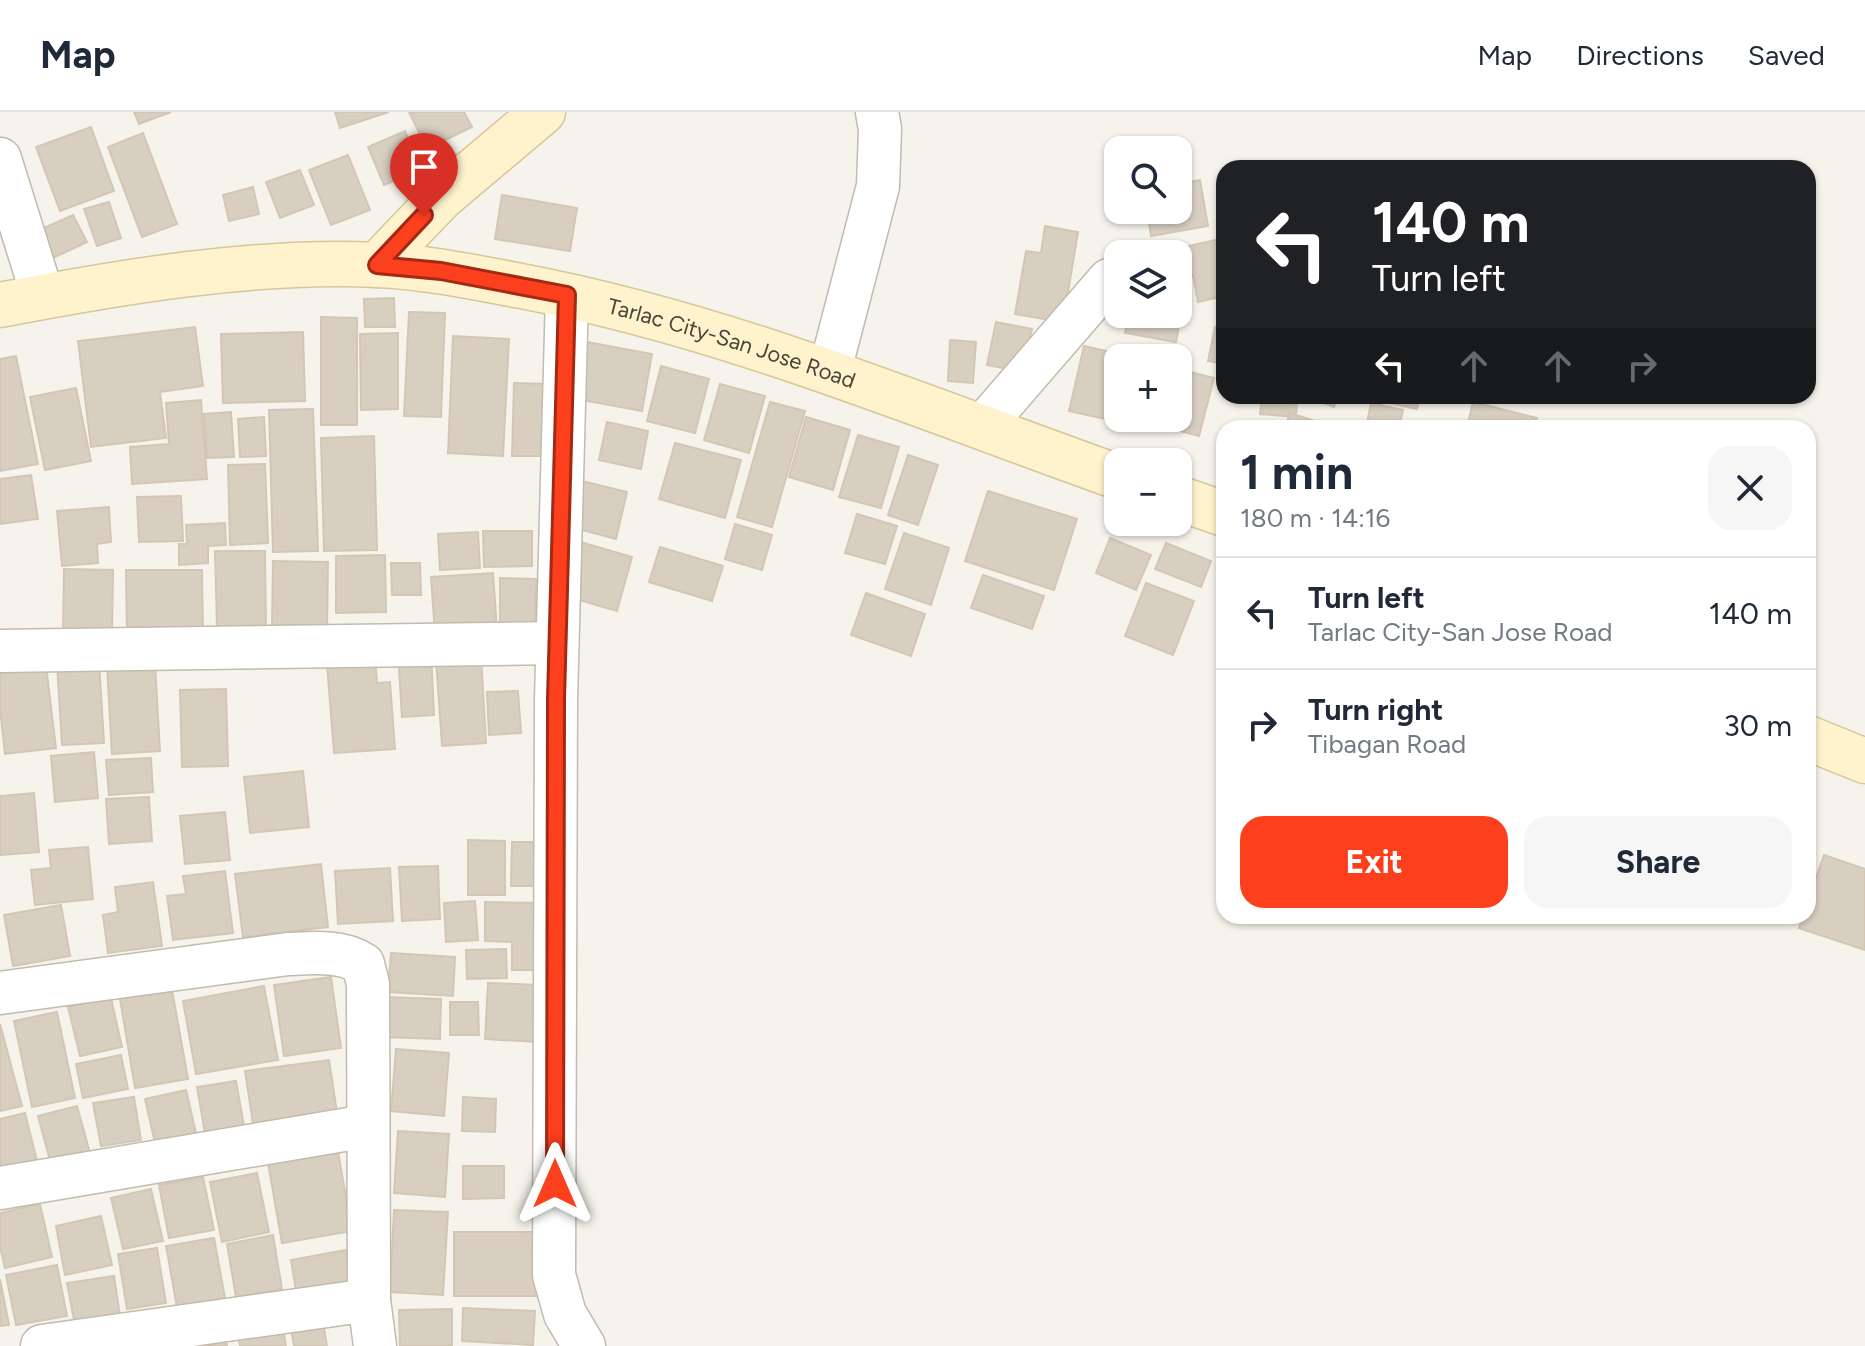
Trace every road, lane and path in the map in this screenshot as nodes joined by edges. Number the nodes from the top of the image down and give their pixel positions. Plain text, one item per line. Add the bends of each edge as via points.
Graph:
1 (543, 112) edge
2 (877, 112) edge
3 (0, 159) edge
4 (377, 265) junction
5 (1104, 286) edge
6 (567, 295) junction
7 (43, 297) junction
8 (0, 305) edge
9 (830, 370) junction
10 (982, 427) junction
11 (1104, 472) edge
12 (1192, 503) edge
13 (1216, 511) edge
14 (557, 643) junction
15 (0, 651) edge
16 (1816, 741) edge
17 (1865, 761) edge
18 (0, 993) edge
19 (367, 1126) junction
20 (0, 1188) edge
21 (369, 1300) junction
22 (42, 1346) edge
23 (375, 1346) edge
24 (584, 1346) edge

1 - 4 main road via 441,198
2 - 9 street via 878,186
3 - 7 street
4 - 6 main road, Tarlac City-San Jose Road via 441,271
4 - 7 main road, Tarlac City-San Jose Road via 258,267
5 - 10 street
6 - 9 main road, Tarlac City-San Jose Road
6 - 14 street
7 - 8 main road, Tarlac City-San Jose Road
9 - 10 main road, Tarlac City-San Jose Road
10 - 11 main road, Tarlac City-San Jose Road
12 - 13 main road
14 - 15 street
14 - 24 street via 554,1275 565,1314
16 - 17 main road
18 - 19 street via 254,957 319,953 355,959 363,964 368,984
19 - 20 street
19 - 21 street
21 - 22 street
21 - 23 street

